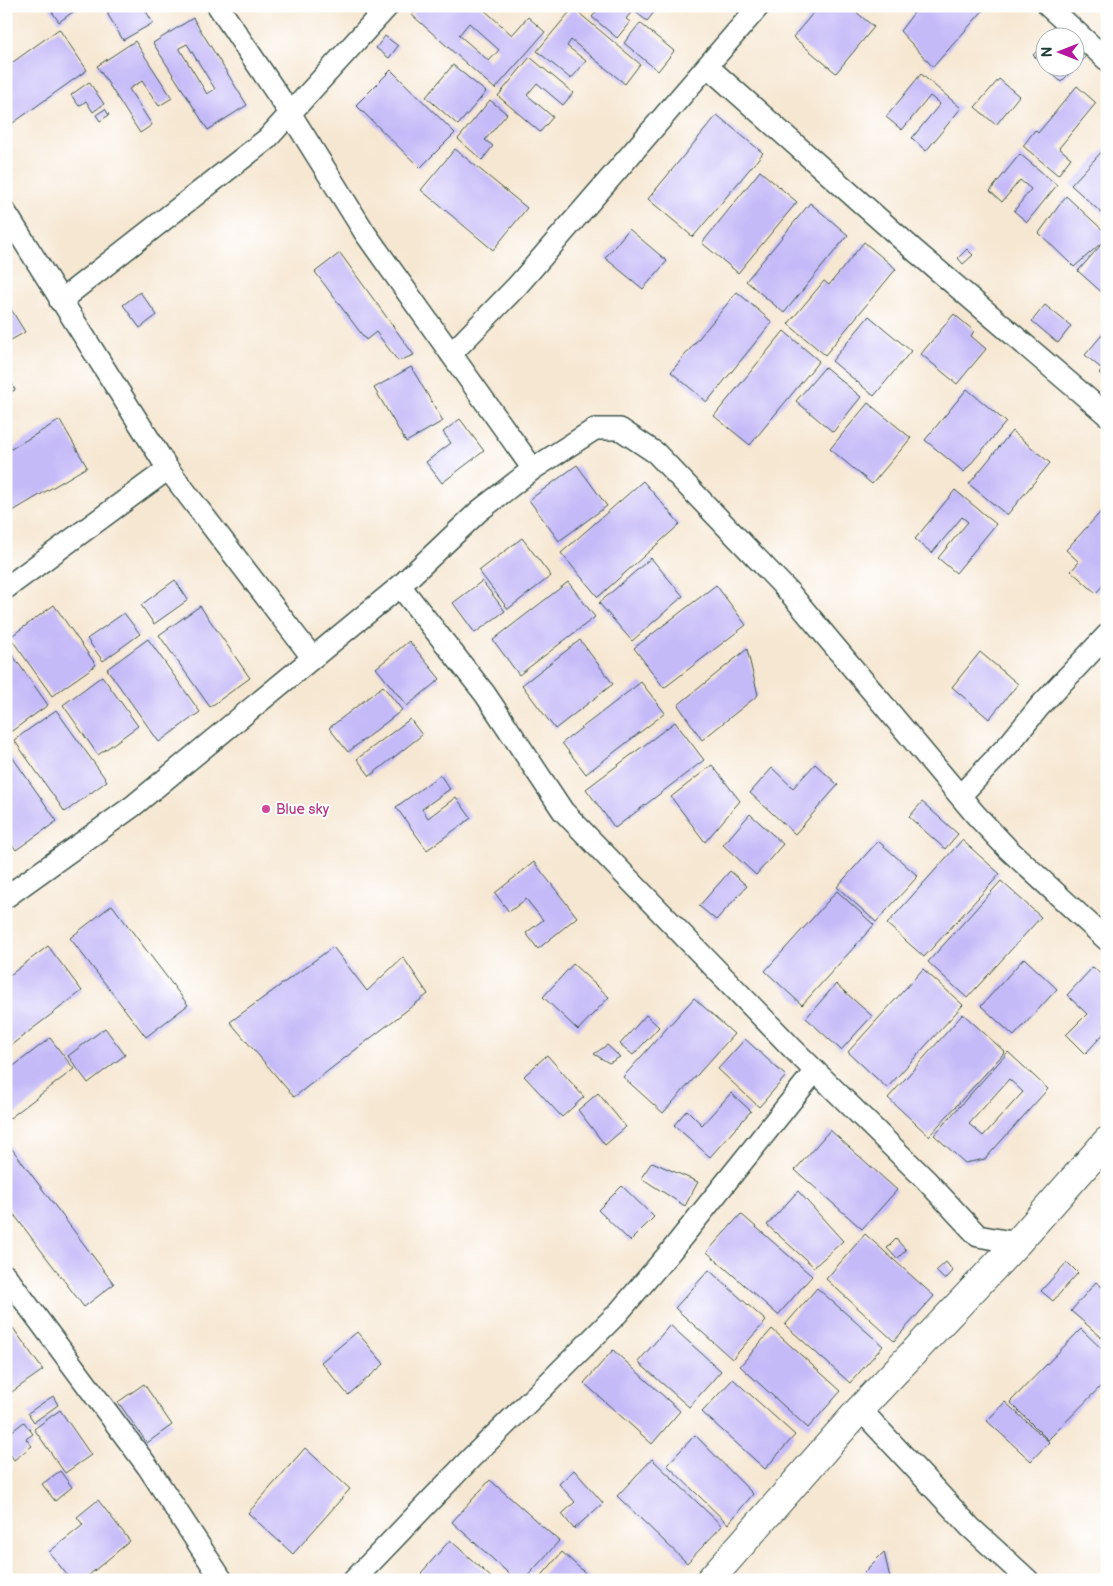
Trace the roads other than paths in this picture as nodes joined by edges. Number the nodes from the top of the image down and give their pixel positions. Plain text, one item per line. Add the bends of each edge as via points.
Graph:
1 (218, 6) edge
2 (388, 6) edge
3 (759, 6) edge
4 (1048, 6) edge
5 (1107, 60) edge
6 (707, 66) junction
7 (290, 114) junction
8 (6, 213) edge
9 (60, 301) junction
10 (451, 354) junction
11 (1107, 416) edge
12 (168, 469) junction
13 (533, 469) junction
14 (400, 586) junction
15 (6, 588) edge
16 (1107, 635) edge
17 (312, 657) junction
18 (960, 796) junction
19 (6, 897) edge
20 (1107, 940) edge
21 (815, 1071) junction
22 (1107, 1141) edge
23 (1017, 1244) junction
24 (6, 1276) edge
25 (860, 1409) junction
26 (222, 1580) edge
27 (354, 1580) edge
28 (710, 1580) edge
29 (1028, 1580) edge

1 - 7 street
2 - 7 street
3 - 6 street
4 - 5 street
6 - 10 street via 518,285
6 - 11 street
7 - 9 street via 267,139
7 - 10 street via 365,233
8 - 9 street
9 - 12 street
10 - 13 street
12 - 15 street
12 - 17 street
13 - 14 street via 479,511
13 - 18 street via 595,428 620,429 656,453 789,592
14 - 17 street
14 - 21 street via 485,694 563,811
16 - 18 street
17 - 19 street via 133,806
18 - 20 street via 1008,849
21 - 23 street via 978,1236
21 - 27 street via 618,1313 471,1458
22 - 23 main road
23 - 25 main road
24 - 26 street via 148,1467
25 - 28 main road
25 - 29 street via 970,1527

